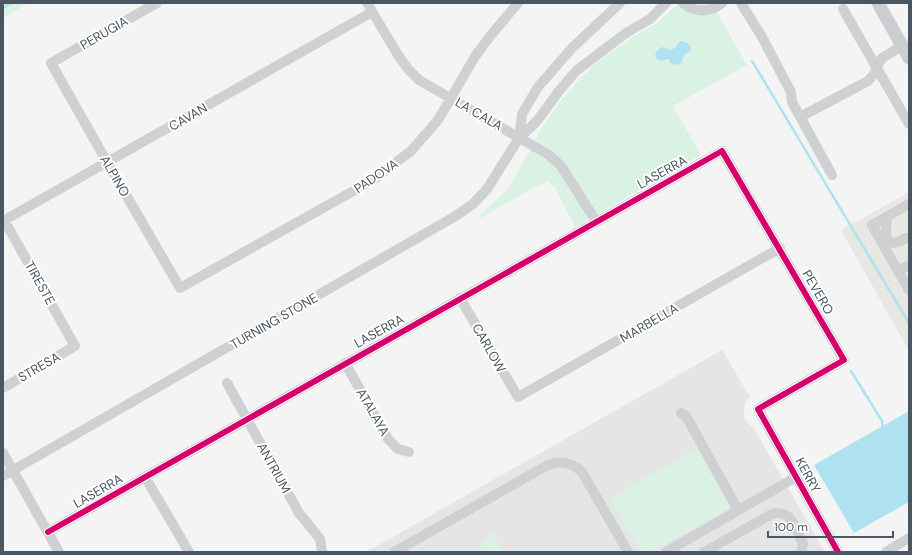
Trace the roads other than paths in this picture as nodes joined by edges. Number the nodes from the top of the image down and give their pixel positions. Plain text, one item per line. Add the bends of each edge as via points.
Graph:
1 (157, 3) edge
2 (620, 3) edge
3 (666, 3) edge
4 (683, 3) edge
5 (722, 3) edge
6 (741, 3) edge
7 (878, 3) edge
8 (514, 4) edge
9 (370, 7) edge
10 (843, 9) dead end
11 (902, 46) junction
12 (909, 58) edge
13 (51, 64) joint
14 (876, 68) junction
15 (451, 98) junction
16 (800, 117) junction
17 (909, 124) edge
18 (519, 138) junction
19 (722, 151) joint
20 (107, 162) junction
21 (832, 175) dead end
22 (909, 204) edge
23 (887, 217) junction
24 (4, 221) edge
25 (596, 221) junction
26 (908, 238) edge
27 (780, 248) junction
28 (888, 252) junction
29 (909, 265) edge
30 (898, 271) junction
31 (180, 288) joint
32 (909, 290) edge
33 (460, 298) junction
34 (75, 346) joint
35 (345, 364) junction
36 (227, 383) dead end
37 (3, 388) edge
38 (518, 397) joint
39 (758, 410) joint
40 (680, 413) dead end
41 (247, 419) junction
42 (409, 452) dead end
43 (3, 453) edge
44 (13, 471) junction
45 (3, 476) edge
46 (145, 477) junction
47 (796, 477) junction
48 (738, 510) junction
49 (48, 532) junction
50 (909, 538) edge
51 (59, 552) edge
52 (189, 552) edge
53 (322, 552) edge
54 (394, 552) edge
55 (628, 552) edge
56 (666, 552) edge
57 (704, 552) edge
58 (801, 552) edge
59 (838, 552) edge
60 (886, 552) edge

1 - 13 street, PERUGIA
2 - 18 street, TURNING STONE via 572,48 538,87 522,114
3 - 18 street, TURNING STONE via 650,19 626,33 576,71 537,121
4 - 5 street via 692,9 704,11 716,8
6 - 16 street via 791,92 792,102
7 - 11 main road
8 - 15 street, PADOVA via 476,55
9 - 15 street, LA CALA via 408,69 419,80
9 - 20 street, CAVAN
10 - 14 street
11 - 12 main road
11 - 14 street via 882,58
13 - 20 street, ALPINO
14 - 16 street via 868,81
14 - 17 street
15 - 18 street, LA CALA
15 - 31 street, PADOVA via 438,120 411,151 374,180
16 - 21 street
18 - 25 street, LA CALA via 549,155 561,166
18 - 44 street, TURNING STONE via 487,189 473,204 454,217
19 - 25 street, LASERRA
19 - 27 street, PEVERO
20 - 24 street, CAVAN
20 - 31 street, ALPINO
22 - 23 street
23 - 26 street via 893,235
23 - 28 street via 872,225
24 - 34 street, TIRESTE
25 - 33 street, LASERRA
26 - 28 street
27 - 38 street, MARBELLA
27 - 39 street, PEVERO via 844,360
28 - 30 street
29 - 30 street
30 - 32 street
33 - 35 street, LASERRA
33 - 38 street, CARLOW
34 - 37 street, STRESA
35 - 41 street, LASERRA
35 - 42 street, ATALAYA via 388,439 398,449
36 - 41 street, ANTRIUM
39 - 47 street, KERRY
40 - 48 street via 686,416
41 - 46 street, LASERRA
41 - 53 street, ANTRIUM via 299,513 320,539
43 - 44 street
44 - 45 street, TURNING STONE
44 - 49 street
46 - 49 street, LASERRA
46 - 52 street
47 - 48 street
47 - 59 street, KERRY
48 - 56 street
49 - 51 street
50 - 60 street
54 - 55 street via 548,465 560,461 576,466 582,472
57 - 58 street via 778,512 789,516 793,522 803,544

